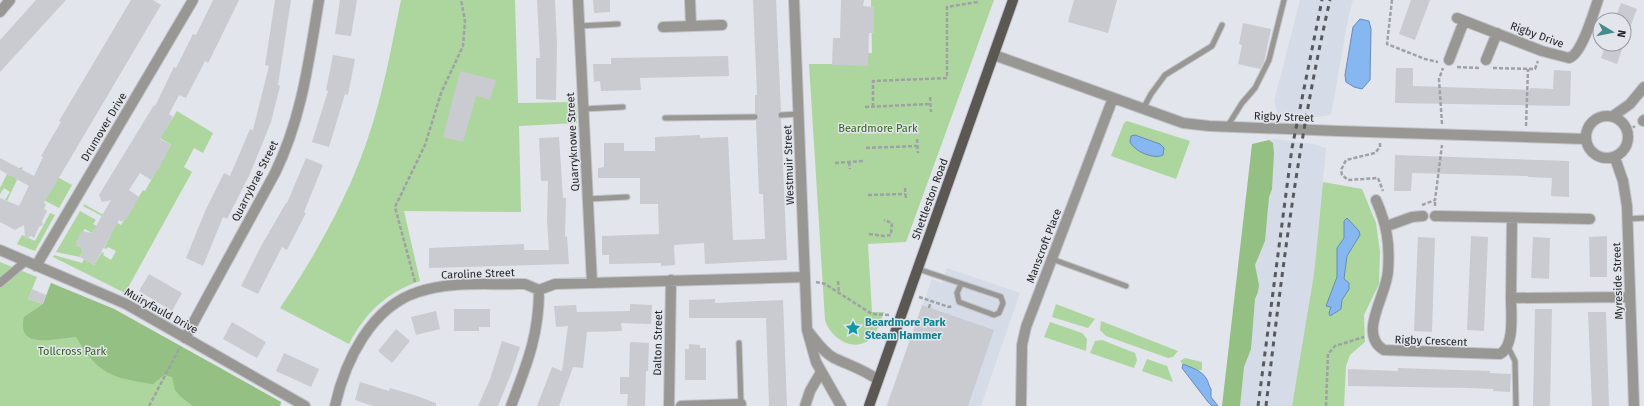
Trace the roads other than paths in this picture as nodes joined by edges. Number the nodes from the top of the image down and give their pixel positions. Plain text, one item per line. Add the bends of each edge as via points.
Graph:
1 (10, 0) edge
2 (192, 0) edge
3 (320, 0) edge
4 (578, 0) edge
5 (690, 0) edge
6 (794, 0) edge
7 (1013, 0) edge
8 (1284, 0) edge
9 (1598, 0) edge
10 (0, 12) edge
11 (618, 24) dead end
12 (722, 25) dead end
13 (1222, 25) dead end
14 (579, 26) junction
15 (691, 26) junction
16 (663, 27) dead end
17 (1497, 33) junction
18 (994, 55) junction
19 (1452, 63) road end
20 (1487, 65) road end
21 (1644, 87) edge
22 (1113, 98) junction
23 (623, 107) dead end
24 (583, 109) junction
25 (1143, 109) junction
26 (799, 114) junction
27 (781, 115) dead end
28 (1613, 116) junction
29 (755, 117) dead end
30 (665, 118) dead end
31 (1227, 126) junction
32 (1586, 139) junction
33 (1614, 158) junction
34 (627, 197) dead end
35 (588, 199) junction
36 (1376, 200) road end
37 (1423, 216) road end
38 (1435, 216) road end
39 (1512, 218) junction
40 (1644, 218) edge
41 (1590, 219) dead end
42 (1628, 219) junction
43 (1387, 226) junction
44 (0, 250) edge
45 (1052, 259) junction
46 (26, 261) junction
47 (36, 266) junction
48 (918, 269) junction
49 (805, 277) junction
50 (671, 280) junction
51 (0, 283) edge
52 (592, 283) junction
53 (961, 284) dead end
54 (1126, 286) dead end
55 (538, 290) junction
56 (1630, 297) junction
57 (1511, 298) junction
58 (807, 330) junction
59 (185, 338) junction
60 (739, 344) dead end
61 (1508, 346) junction
62 (821, 372) junction
63 (878, 380) junction
64 (741, 405) edge
65 (305, 406) edge
66 (335, 406) edge
67 (511, 406) edge
68 (669, 406) edge
69 (681, 406) edge
70 (805, 406) edge
71 (841, 406) edge
72 (869, 406) edge
73 (1021, 406) edge
74 (1516, 406) edge
75 (1634, 406) edge

1 - 10 street
2 - 47 street, Drumover Drive
3 - 59 street, Quarrybrae Street via 303,93 286,149
4 - 14 street, Quarryknowe Street
5 - 15 street
6 - 26 street, Westmuir Street
7 - 18 main road, Shettleston Road
8 - 31 lane via 1269,60 1255,88
9 - 17 street, Rigby Drive via 1576,54 1566,58
11 - 14 lane
12 - 15 street
13 - 25 lane via 1212,46 1165,75
14 - 24 street, Quarryknowe Street
15 - 16 street
17 - 19 street, Rigby Drive via 1461,19
17 - 20 street
18 - 22 street, Rigby Street
18 - 48 main road, Shettleston Road
21 - 28 street via 1630,104
22 - 25 street, Rigby Street
22 - 45 street, Manscroft Place
23 - 24 lane
24 - 35 street, Quarryknowe Street
25 - 31 street, Rigby Street via 1183,123
26 - 27 lane
26 - 49 street, Westmuir Street
28 - 32 street via 1594,121 1589,126
28 - 33 street via 1625,124 1629,136 1624,152
29 - 30 lane
31 - 32 street, Rigby Street
32 - 33 street via 1587,146 1596,156
33 - 42 street, Myreside Street via 1623,181
34 - 35 lane
35 - 52 street, Quarryknowe Street
36 - 43 street
37 - 43 street
38 - 39 street
39 - 41 street
39 - 57 street
40 - 42 lane
42 - 56 street, Myreside Street
43 - 61 street, Rigby Crescent via 1388,274 1374,316 1373,335 1378,347 1393,352 1495,355 1505,352
44 - 46 street, Muiryfauld Drive
45 - 54 lane
45 - 73 street, Manscroft Place via 1024,336
46 - 47 street, Muiryfauld Drive
46 - 51 street
47 - 59 street, Muiryfauld Drive via 126,304
48 - 53 lane via 999,296 1003,300 1000,313 994,315 959,302 957,293
48 - 63 main road, Shettleston Road
49 - 50 street
49 - 58 street, Westmuir Street
50 - 52 street
50 - 68 street, Dalton Street
52 - 55 street via 555,284
55 - 66 street, Caroline Street via 525,284 446,286 418,292 395,303 374,322 356,350
55 - 67 street via 538,320 534,341
56 - 57 street
56 - 75 street, Myreside Street
57 - 61 street
58 - 62 street, Westmuir Street via 811,350
58 - 63 street via 824,351
59 - 65 street, Muiryfauld Drive
60 - 64 lane
61 - 74 lane via 1515,361
62 - 70 street
62 - 71 street, Westmuir Street
63 - 72 main road, Shettleston Road
64 - 69 street

